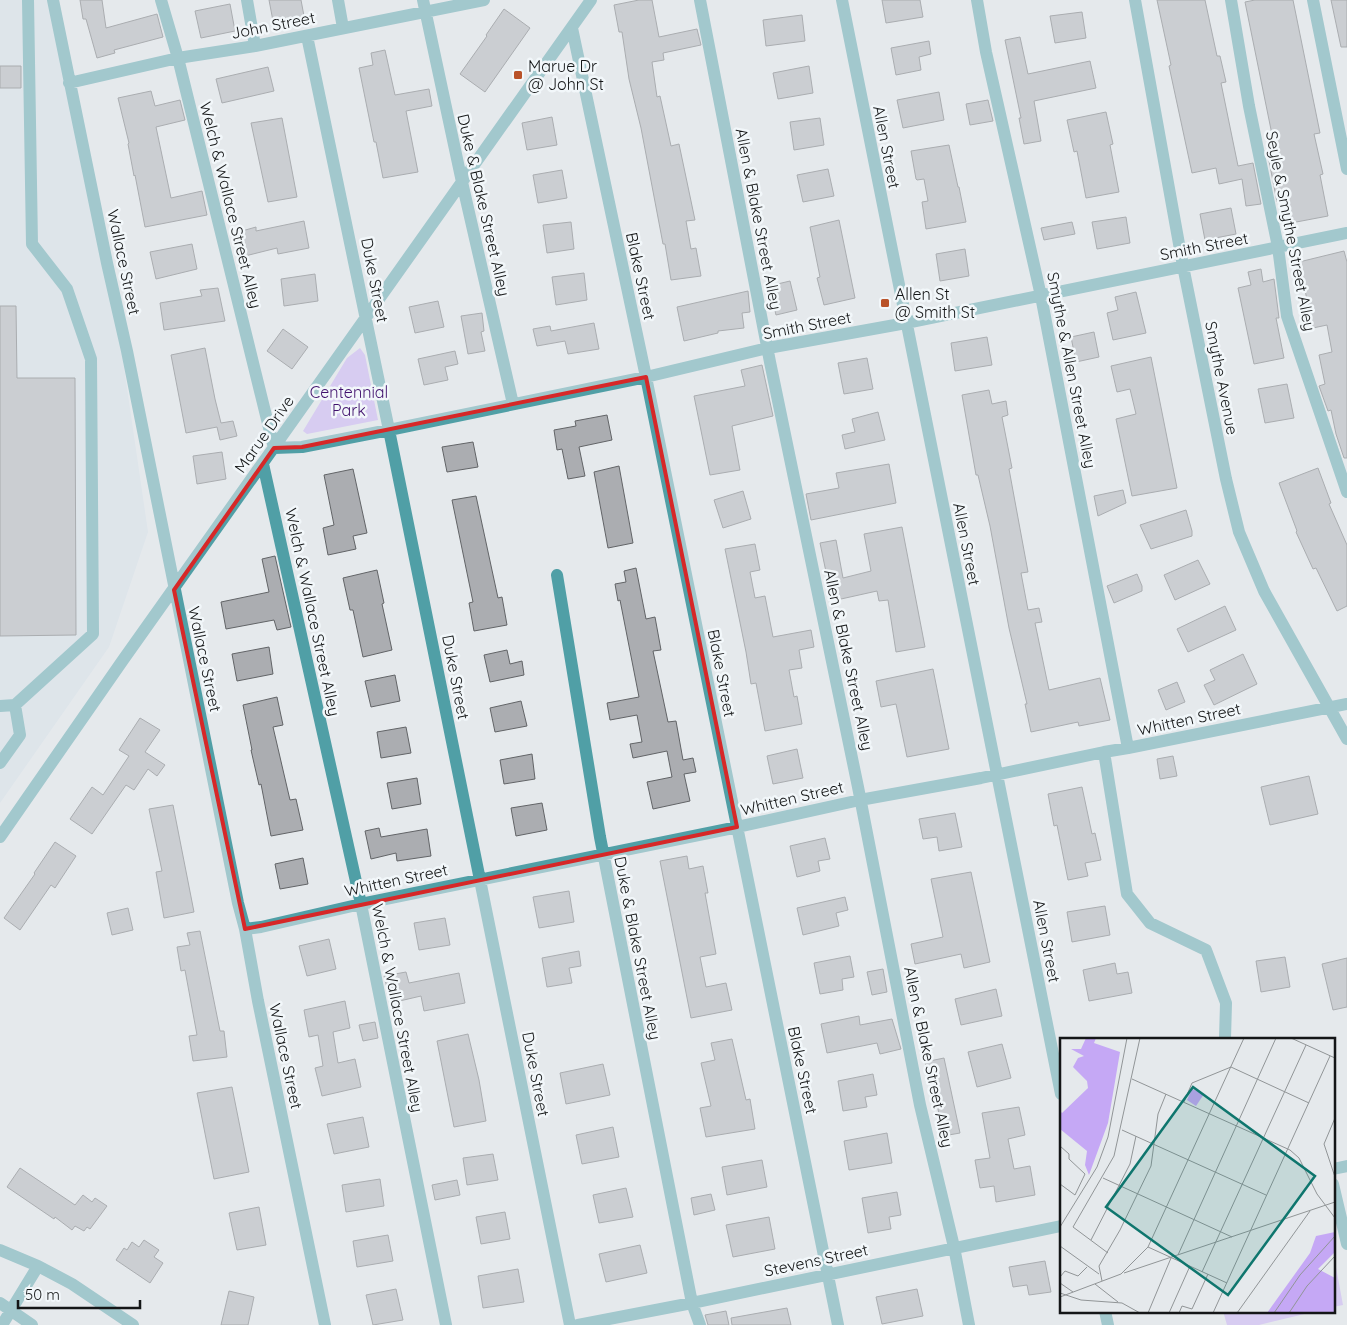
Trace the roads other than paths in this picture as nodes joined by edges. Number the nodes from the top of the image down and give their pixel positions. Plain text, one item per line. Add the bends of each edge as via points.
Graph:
1 (28, 0) edge
2 (53, 0) edge
3 (161, 0) edge
4 (247, 0) edge
5 (338, 0) edge
6 (484, 0) edge
7 (591, 0) edge
8 (700, 0) edge
9 (842, 0) edge
10 (976, 0) edge
11 (1135, 0) edge
12 (1231, 0) edge
13 (1313, 0) edge
14 (424, 6) edge
15 (344, 28) junction
16 (572, 28) junction
17 (307, 36) junction
18 (255, 46) junction
19 (178, 58) junction
20 (69, 83) junction
21 (1347, 169) edge
22 (462, 182) junction
23 (1347, 233) edge
24 (1278, 247) junction
25 (1183, 266) junction
26 (1041, 296) junction
27 (366, 316) junction
28 (906, 323) junction
29 (768, 348) junction
30 (646, 377) junction
31 (512, 404) junction
32 (389, 430) junction
33 (274, 448) junction
34 (263, 464) junction
35 (1347, 492) edge
36 (557, 575) dead end
37 (174, 590) junction
38 (1347, 704) edge
39 (14, 705) junction
40 (0, 706) edge
41 (1329, 707) junction
42 (1347, 739) edge
43 (1128, 748) junction
44 (1104, 752) junction
45 (0, 763) edge
46 (997, 775) junction
47 (860, 800) junction
48 (737, 828) junction
49 (0, 838) edge
50 (604, 854) junction
51 (480, 879) junction
52 (361, 904) junction
53 (245, 929) junction
54 (1225, 1038) edge
55 (1060, 1089) edge
56 (1347, 1166) edge
57 (1334, 1169) edge
58 (1334, 1188) edge
59 (1060, 1226) edge
60 (1347, 1244) edge
61 (954, 1247) junction
62 (0, 1250) edge
63 (38, 1266) junction
64 (828, 1274) junction
65 (0, 1303) edge
66 (692, 1303) junction
67 (12, 1311) junction
68 (1105, 1312) edge
69 (2, 1325) edge
70 (32, 1325) edge
71 (132, 1325) edge
72 (325, 1325) edge
73 (446, 1325) edge
74 (570, 1325) edge
75 (578, 1325) edge
76 (700, 1325) edge
77 (838, 1325) edge
78 (969, 1325) edge
79 (1108, 1325) edge

1 - 39 street via 32,244 67,288 91,359 93,634
2 - 20 street, Wallace Street
3 - 19 street, Welch & Wallace Street Alley
4 - 18 street
5 - 15 street
6 - 14 street, John Street
7 - 16 street, Marue Drive
8 - 29 street, Allen & Blake Street Alley
9 - 28 street, Allen Street
10 - 26 street, Smythe & Allen Street Alley
11 - 25 street, Smythe Avenue
12 - 24 street, Seyle & Smythe Street Alley
13 - 21 street
14 - 15 street, John Street
14 - 22 street, Duke & Blake Street Alley
15 - 17 street, John Street
16 - 22 street, Marue Drive
16 - 30 street, Blake Street
17 - 18 street, John Street
17 - 27 street, Duke Street
18 - 19 street, John Street
19 - 20 street, John Street
19 - 33 street, Welch & Wallace Street Alley
20 - 37 street, Wallace Street
22 - 27 street, Marue Drive
22 - 31 street, Duke & Blake Street Alley
23 - 24 street, Smith Street
24 - 25 street, Smith Street
24 - 35 street, Seyle & Smythe Street Alley via 1287,316
25 - 26 street, Smith Street
25 - 41 street, Smythe Avenue via 1239,532 1264,591
26 - 28 street, Smith Street
26 - 43 street, Smythe & Allen Street Alley
27 - 32 street, Duke Street
27 - 33 street, Marue Drive
28 - 29 street, Smith Street
28 - 46 street, Allen Street
29 - 30 street, Smith Street
29 - 47 street, Allen & Blake Street Alley
30 - 31 street, Smith Street
30 - 48 street, Blake Street
31 - 32 street, Smith Street
32 - 33 street, Smith Street via 302,447
32 - 51 street, Duke Street
33 - 34 street, Marue Drive
34 - 37 street, Marue Drive
34 - 52 street, Welch & Wallace Street Alley
36 - 50 street, Duke & Blake Street Alley
37 - 49 street, Marue Drive
37 - 53 street, Wallace Street
38 - 41 street, Whitten Street
39 - 40 street
39 - 45 street via 20,735
41 - 42 street, Smythe Avenue
41 - 43 street, Whitten Street
43 - 44 street, Whitten Street
44 - 46 street, Whitten Street
44 - 54 street via 1127,894 1150,924 1206,950 1226,1003
46 - 47 street, Whitten Street
46 - 55 street, Allen Street
47 - 48 street, Whitten Street
47 - 61 street, Allen & Blake Street Alley via 920,1105
48 - 50 street, Whitten Street
48 - 64 street, Blake Street
50 - 51 street, Whitten Street
50 - 66 street, Duke & Blake Street Alley
51 - 52 street, Whitten Street
51 - 74 street, Duke Street
52 - 53 street, Whitten Street
52 - 73 street, Welch & Wallace Street Alley
53 - 72 street, Wallace Street
56 - 57 street
58 - 60 street
59 - 61 street, Stevens Street
61 - 64 street, Stevens Street
61 - 78 street, Allen & Blake Street Alley
62 - 63 street
63 - 67 street
63 - 71 street via 72,1284
64 - 66 street, Stevens Street
64 - 77 street, Blake Street
65 - 67 street
66 - 75 street, Stevens Street
66 - 76 street, Duke & Blake Street Alley
67 - 69 street
67 - 70 street
68 - 79 street

